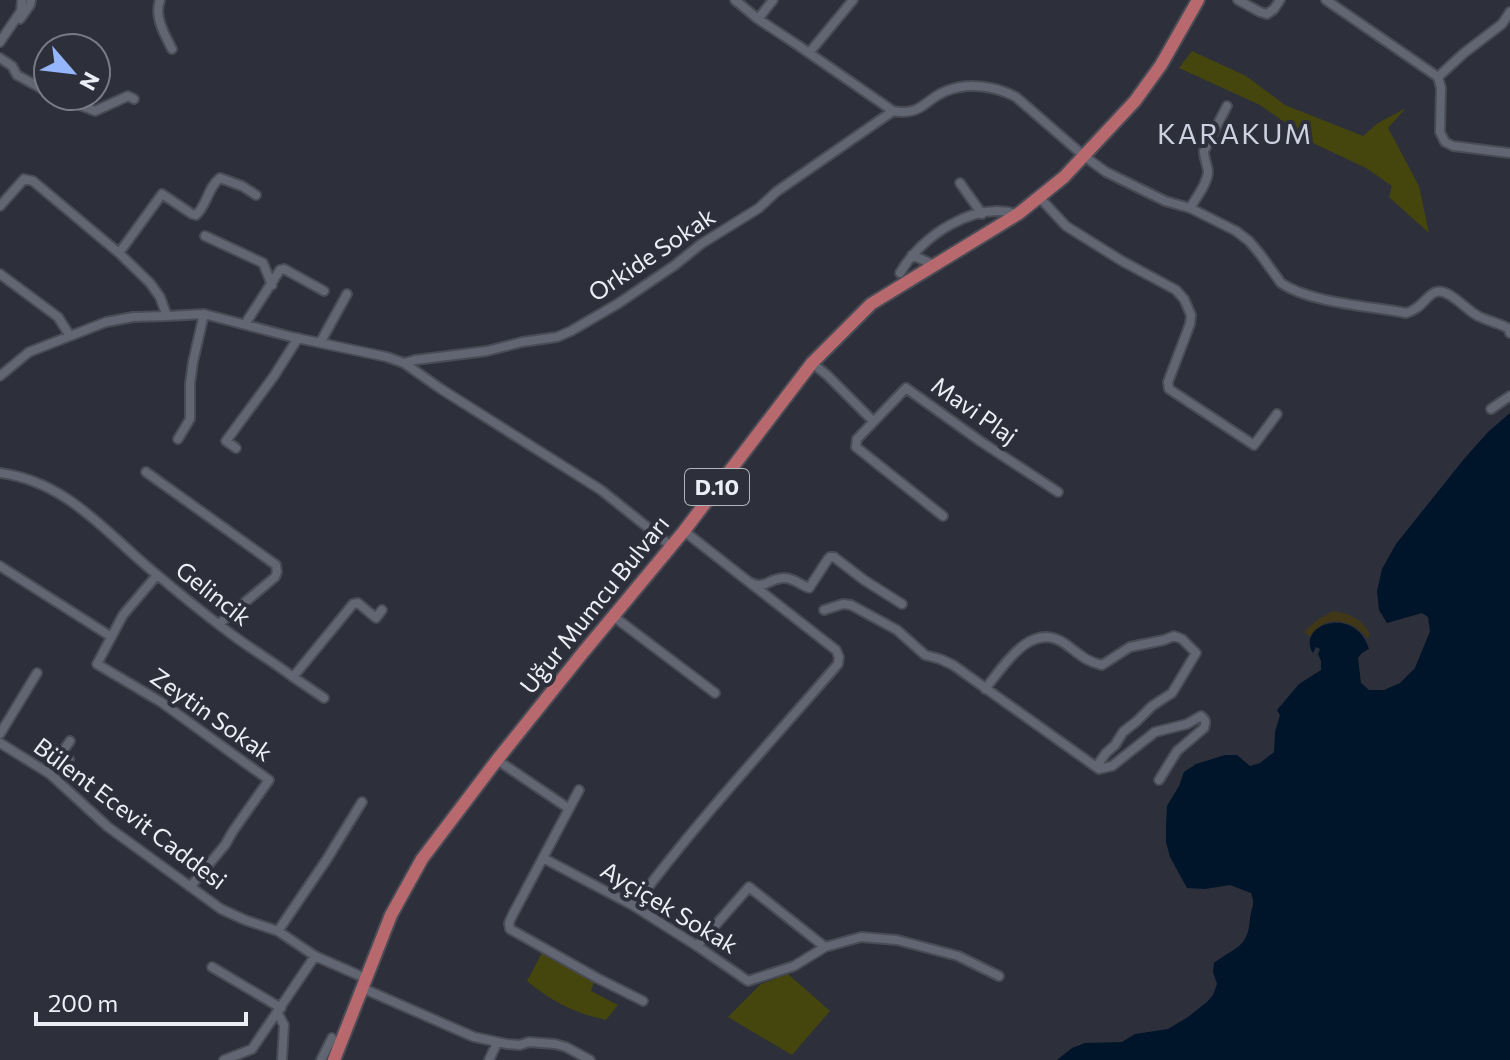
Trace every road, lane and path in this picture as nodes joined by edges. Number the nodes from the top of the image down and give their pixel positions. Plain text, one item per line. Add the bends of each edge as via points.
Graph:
1 (22, 0) edge
2 (31, 0) edge
3 (160, 0) edge
4 (773, 0) edge
5 (853, 0) edge
6 (1198, 0) edge
7 (1238, 0) edge
8 (1280, 0) edge
9 (1326, 0) edge
10 (738, 1) edge
11 (1510, 12) edge
12 (758, 19) junction
13 (1502, 24) junction
14 (13, 25) junction
15 (1510, 30) edge
16 (0, 42) edge
17 (172, 49) dead end
18 (809, 53) junction
19 (0, 58) edge
20 (1438, 77) junction
21 (32, 83) edge
22 (134, 99) dead end
23 (112, 103) edge
24 (1227, 106) dead end
25 (893, 111) junction
26 (1510, 153) edge
27 (1084, 156) junction
28 (960, 183) dead end
29 (256, 195) dead end
30 (1040, 198) junction
31 (0, 206) edge
32 (1190, 208) junction
33 (982, 214) junction
34 (1018, 214) junction
35 (205, 236) dead end
36 (119, 253) junction
37 (912, 255) junction
38 (934, 265) junction
39 (900, 273) dead end
40 (0, 274) edge
41 (272, 285) junction
42 (324, 291) dead end
43 (347, 294) dead end
44 (204, 314) junction
45 (167, 316) junction
46 (245, 324) junction
47 (1510, 333) edge
48 (70, 336) junction
49 (298, 338) junction
50 (320, 343) junction
51 (404, 363) junction
52 (812, 363) junction
53 (4, 366) edge
54 (0, 376) edge
55 (1510, 396) edge
56 (1491, 409) dead end
57 (1277, 414) dead end
58 (873, 421) junction
59 (178, 439) dead end
60 (236, 448) dead end
61 (146, 472) dead end
62 (0, 473) edge
63 (1058, 492) dead end
64 (943, 516) dead end
65 (684, 531) junction
66 (671, 546) junction
67 (0, 566) edge
68 (157, 575) junction
69 (749, 582) junction
70 (902, 604) dead end
71 (382, 610) dead end
72 (824, 610) dead end
73 (613, 616) junction
74 (219, 624) junction
75 (110, 636) junction
76 (37, 673) dead end
77 (293, 677) junction
78 (985, 689) junction
79 (715, 693) dead end
80 (324, 698) dead end
81 (0, 734) edge
82 (70, 741) dead end
83 (0, 743) edge
84 (51, 747) dead end
85 (65, 757) junction
86 (497, 760) junction
87 (1096, 767) junction
88 (48, 772) junction
89 (1159, 780) dead end
90 (579, 790) dead end
91 (362, 802) dead end
92 (568, 808) junction
93 (543, 858) junction
94 (190, 887) junction
95 (634, 906) junction
96 (278, 931) junction
97 (697, 946) junction
98 (825, 947) junction
99 (315, 956) junction
100 (212, 967) dead end
101 (999, 976) dead end
102 (364, 983) junction
103 (643, 1001) dead end
104 (279, 1010) junction
105 (332, 1038) dead end
106 (497, 1043) junction
107 (225, 1060) edge
108 (282, 1060) edge
109 (321, 1060) edge
110 (334, 1060) edge
111 (489, 1060) edge
112 (590, 1060) edge

1 - 14 street
2 - 14 street
3 - 17 street via 160,26
4 - 12 street
5 - 18 street
6 - 27 main road, Uğur Mumcu Bulvarı / D.10 via 1135,101
7 - 8 street via 1267,14
9 - 20 street
10 - 12 street
11 - 13 street
12 - 18 street
13 - 15 street
13 - 20 street
14 - 16 street
18 - 25 street
19 - 21 street
20 - 26 street via 1445,142
22 - 23 street via 128,96
24 - 32 street via 1204,151 1207,177
25 - 27 street via 913,111 947,91 990,86 1016,97
25 - 51 street, Orkide Sokak via 759,208 571,331
27 - 30 main road, Uğur Mumcu Bulvarı / D.10
27 - 32 street via 1119,179
28 - 33 street
29 - 36 street via 220,178 196,215 162,194
30 - 34 main road, Uğur Mumcu Bulvarı / D.10
30 - 57 street via 1066,226 1184,299 1190,324 1169,389 1254,445
31 - 36 street via 28,179
32 - 47 street via 1249,241 1281,283 1316,298 1406,313 1416,311 1438,291
33 - 34 street
33 - 37 street via 957,220
34 - 38 main road, Uğur Mumcu Bulvarı / D.10
35 - 41 street via 263,263
36 - 45 street via 155,290
37 - 38 street
37 - 39 street
38 - 52 main road, Uğur Mumcu Bulvarı / D.10 via 871,304
40 - 48 street via 58,317
41 - 42 street via 284,269
41 - 46 street
43 - 50 street
44 - 45 street
44 - 46 street
44 - 59 street via 192,373 190,419
45 - 48 street via 106,322
46 - 49 street
48 - 53 street
49 - 50 street
49 - 60 street via 226,441
50 - 51 street
51 - 66 street via 601,490
52 - 58 street
52 - 65 main road, Uğur Mumcu Bulvarı / D.10
53 - 54 street
55 - 56 street
58 - 63 street, Mavi Plaj via 906,388
58 - 64 street via 857,439 858,450
61 - 74 street via 276,565 275,577
62 - 68 street, Gelincik via 28,478 68,498
65 - 66 main road, Uğur Mumcu Bulvarı / D.10
65 - 69 street
66 - 73 main road, Uğur Mumcu Bulvarı / D.10
67 - 75 street
68 - 74 street, Gelincik
68 - 75 street
69 - 70 street via 761,586 787,578 809,588 834,557
69 - 95 street via 836,650 838,664 709,809
71 - 77 street via 376,618 353,604
72 - 78 street via 851,605
73 - 79 street
73 - 86 main road, Uğur Mumcu Bulvarı / D.10
74 - 77 street, Gelincik
75 - 94 street, Zeytin Sokak via 97,664 161,702 269,780
76 - 81 street
77 - 80 street, Gelincik
78 - 87 street
78 - 87 street via 1020,648 1044,636 1102,665 1130,647 1174,636 1182,639 1196,653 1177,686 1123,732
82 - 85 street
83 - 88 street, Bülent Ecevit Caddesi
84 - 85 street
85 - 88 street
86 - 92 street
86 - 102 main road, Uğur Mumcu Bulvarı / D.10 via 406,885
87 - 89 street via 1112,766 1155,732 1201,716 1204,728 1177,751
88 - 94 street, Bülent Ecevit Caddesi via 108,827
90 - 92 street
91 - 96 street
92 - 93 street
93 - 95 street, Ayçiçek Sokak
93 - 103 street via 510,929
94 - 96 street, Bülent Ecevit Caddesi via 221,909
95 - 97 street, Ayçiçek Sokak
96 - 99 street, Bülent Ecevit Caddesi
97 - 98 street, Ayçiçek Sokak via 748,981 794,966
97 - 98 street via 749,887
98 - 101 street, Ayçiçek Sokak via 861,937 897,940 958,956
99 - 102 street, Bülent Ecevit Caddesi
99 - 104 street
100 - 104 street
102 - 106 street, Bülent Ecevit Caddesi
102 - 110 main road, Uğur Mumcu Bulvarı / D.10
104 - 107 street via 252,1049
104 - 108 street via 284,1025
105 - 109 street
106 - 111 street
106 - 112 street, Bülent Ecevit Caddesi via 555,1044

